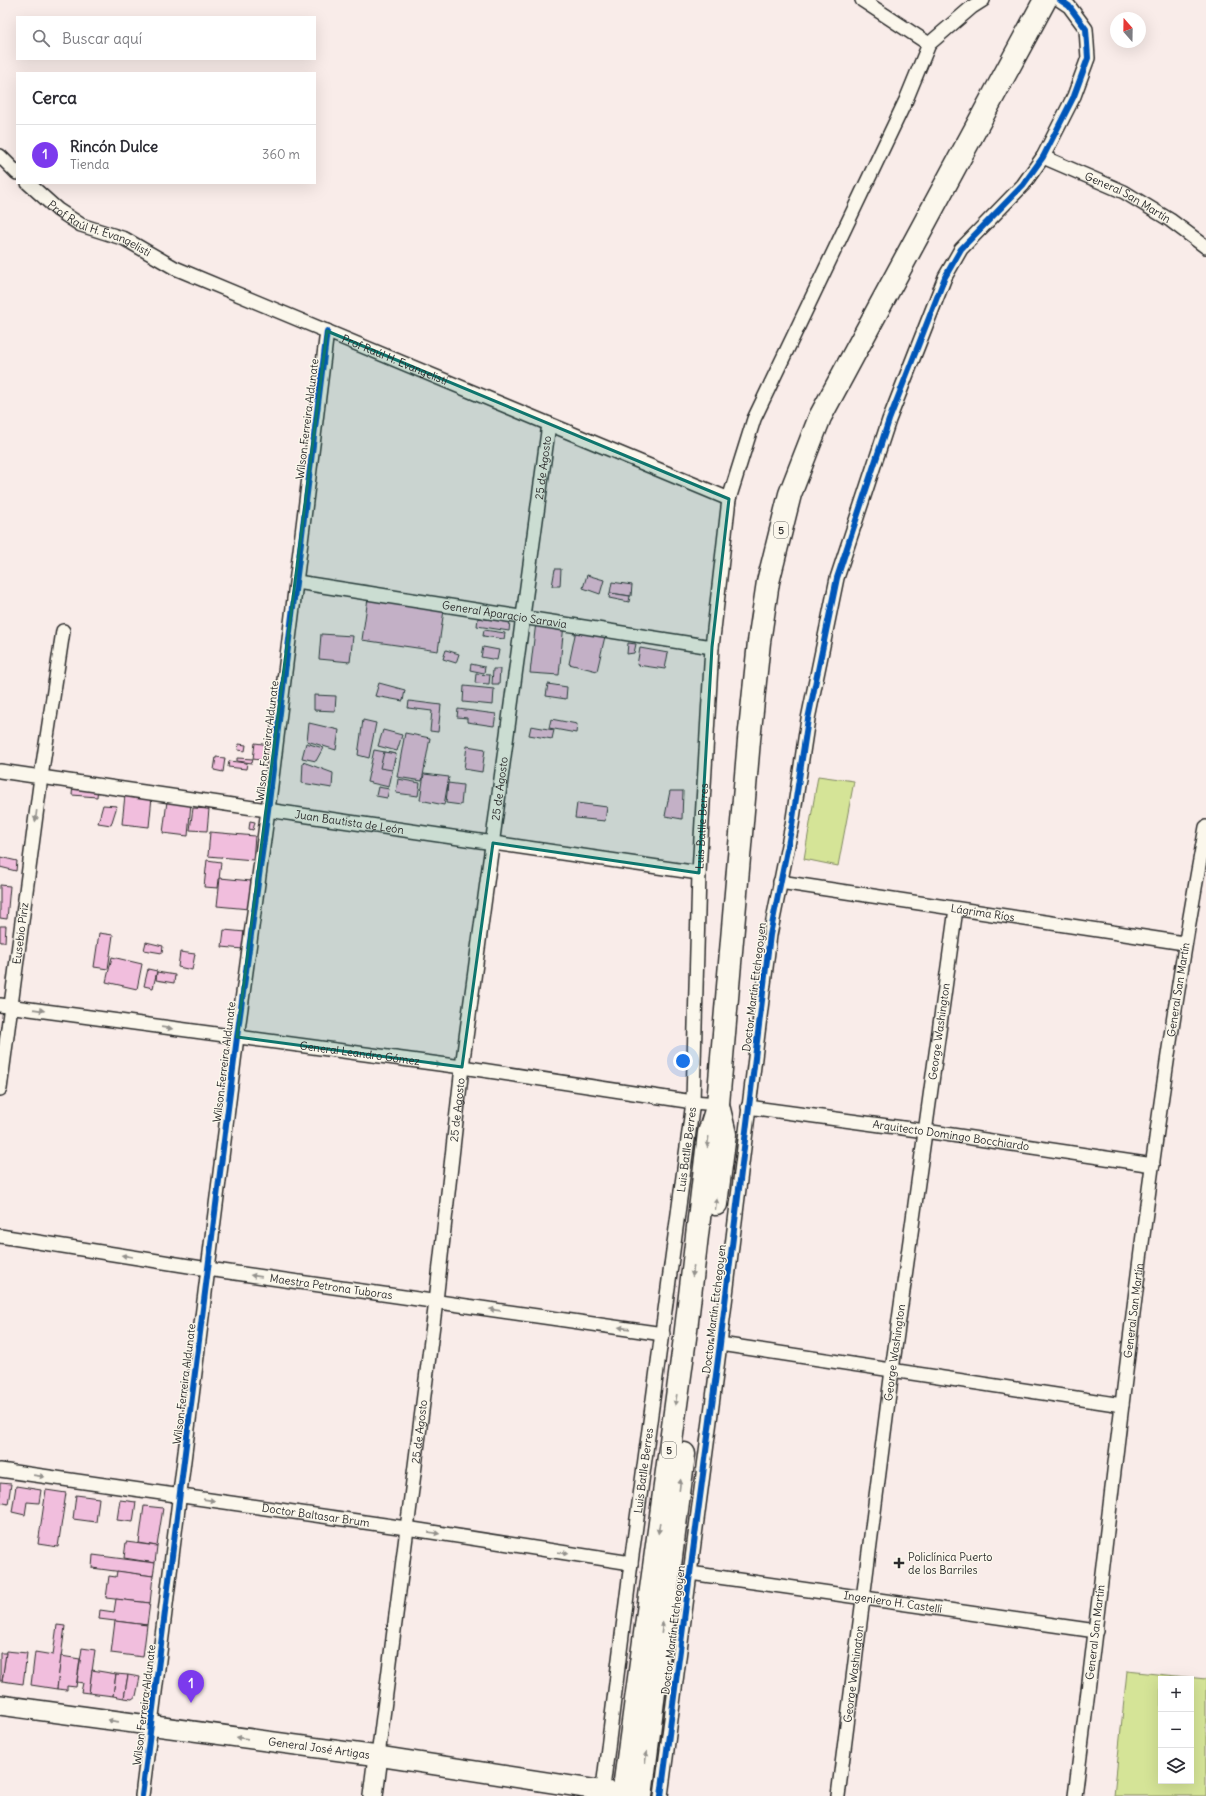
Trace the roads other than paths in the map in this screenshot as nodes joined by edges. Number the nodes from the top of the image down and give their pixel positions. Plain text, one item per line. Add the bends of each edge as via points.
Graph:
1 (862, 0) edge
2 (983, 0) edge
3 (1060, 0) edge
4 (1041, 7) edge
5 (930, 44) junction
6 (0, 156) edge
7 (1044, 157) junction
8 (16, 172) edge
9 (29, 184) edge
10 (1206, 247) edge
11 (327, 331) junction
12 (549, 424) junction
13 (730, 499) junction
14 (297, 582) junction
15 (523, 616) junction
16 (63, 631) dead end
17 (712, 647) junction
18 (0, 771) edge
19 (41, 777) junction
20 (268, 810) junction
21 (1206, 827) edge
22 (493, 843) junction
23 (698, 873) junction
24 (780, 882) junction
25 (956, 909) junction
26 (1184, 943) junction
27 (5, 1006) edge
28 (237, 1037) junction
29 (462, 1068) junction
30 (0, 1089) edge
31 (693, 1102) junction
32 (718, 1104) junction
33 (748, 1108) junction
34 (925, 1131) junction
35 (1153, 1165) junction
36 (0, 1236) edge
37 (208, 1269) junction
38 (436, 1301) junction
39 (663, 1334) junction
40 (720, 1344) junction
41 (892, 1370) junction
42 (1122, 1405) junction
43 (0, 1470) edge
44 (180, 1496) junction
45 (406, 1528) junction
46 (631, 1563) junction
47 (690, 1573) junction
48 (862, 1597) junction
49 (1096, 1631) junction
50 (0, 1705) edge
51 (152, 1726) junction
52 (378, 1756) junction
53 (622, 1795) edge
54 (142, 1796) edge
55 (372, 1796) edge
56 (661, 1796) edge
57 (838, 1796) edge
58 (1075, 1796) edge

1 - 5 street
2 - 5 street
3 - 7 street, Doctor Martín Etchegoyen via 1069,6 1086,29 1088,58 1074,96
4 - 32 highway, 5 via 820,417 790,494 768,582 759,642
5 - 13 street, Luis Batlle Berres via 906,100 754,419
6 - 8 street
7 - 10 street, General San Martín via 1124,192 1170,220
7 - 24 street, Doctor Martín Etchegoyen via 1023,185 961,249 945,277 889,420 837,578 808,719 792,825
9 - 11 street, Prof Raúl H. Evangelisti via 58,210 81,225 125,239 175,268
11 - 12 street, Prof Raúl H. Evangelisti
11 - 14 street, Wilson Ferreira Aldunate
12 - 13 street, Prof Raúl H. Evangelisti
12 - 15 street, 25 de Agosto
13 - 17 street, Luis Batlle Berres
14 - 15 street, General Aparacio Saravia
14 - 20 street, Wilson Ferreira Aldunate
15 - 17 street, General Aparacio Saravia
15 - 22 street, 25 de Agosto
16 - 19 street, Eusebio Píriz
17 - 23 street, Luis Batlle Berres
18 - 19 street, Juan Bautista de León
19 - 20 street, Juan Bautista de León
19 -> 27 street, Eusebio Píriz
20 - 22 street, Juan Bautista de León
20 - 28 street, Wilson Ferreira Aldunate
21 - 26 street, General San Martín
22 - 23 street, Juan Bautista de León
22 - 29 street, 25 de Agosto
23 - 31 street, Luis Batlle Berres
24 - 25 street, Lágrima Ríos
24 - 33 street, Doctor Martín Etchegoyen via 770,935
25 - 26 street, Lágrima Ríos
25 - 34 street, George Washington
26 - 35 street, General San Martín
27 -> 28 street, General Leandro Gómez
27 - 30 street, Eusebio Píriz
28 -> 29 street, General Leandro Gómez
28 - 37 street, Wilson Ferreira Aldunate
29 - 31 street, General Leandro Gómez
29 - 38 street, 25 de Agosto
31 - 32 street, General Leandro Gómez
31 - 39 street, Luis Batlle Berres
32 - 53 highway, 5 via 709,1132 684,1338
33 - 34 street, Arquitecto Domingo Bocchiardo
33 - 40 street, Doctor Martín Etchegoyen
34 - 35 street, Arquitecto Domingo Bocchiardo
34 - 41 street, George Washington
35 - 42 street, General San Martín
37 -> 36 street, Maestra Petrona Tuboras
38 -> 37 street, Maestra Petrona Tuboras
37 - 44 street, Wilson Ferreira Aldunate
39 -> 38 street, Maestra Petrona Tuboras
38 - 45 street, 25 de Agosto
39 - 46 street, Luis Batlle Berres
40 - 41 street
40 - 47 street, Doctor Martín Etchegoyen
41 - 42 street
41 - 48 street, George Washington
42 - 49 street, General San Martín
43 -> 44 street, Doctor Baltasar Brum
44 -> 45 street, Doctor Baltasar Brum
44 - 51 street, Wilson Ferreira Aldunate
45 -> 46 street, Doctor Baltasar Brum
45 - 52 street, 25 de Agosto
46 - 53 street, Luis Batlle Berres
47 - 48 street, Ingeniero H. Castelli
47 - 56 street, Doctor Martín Etchegoyen
48 - 49 street, Ingeniero H. Castelli
48 - 57 street, George Washington
49 - 58 street, General San Martín
51 -> 50 street, General José Artigas
52 -> 51 street, General José Artigas
51 - 54 street, Wilson Ferreira Aldunate
52 - 53 street, General José Artigas
52 - 55 street, 25 de Agosto

